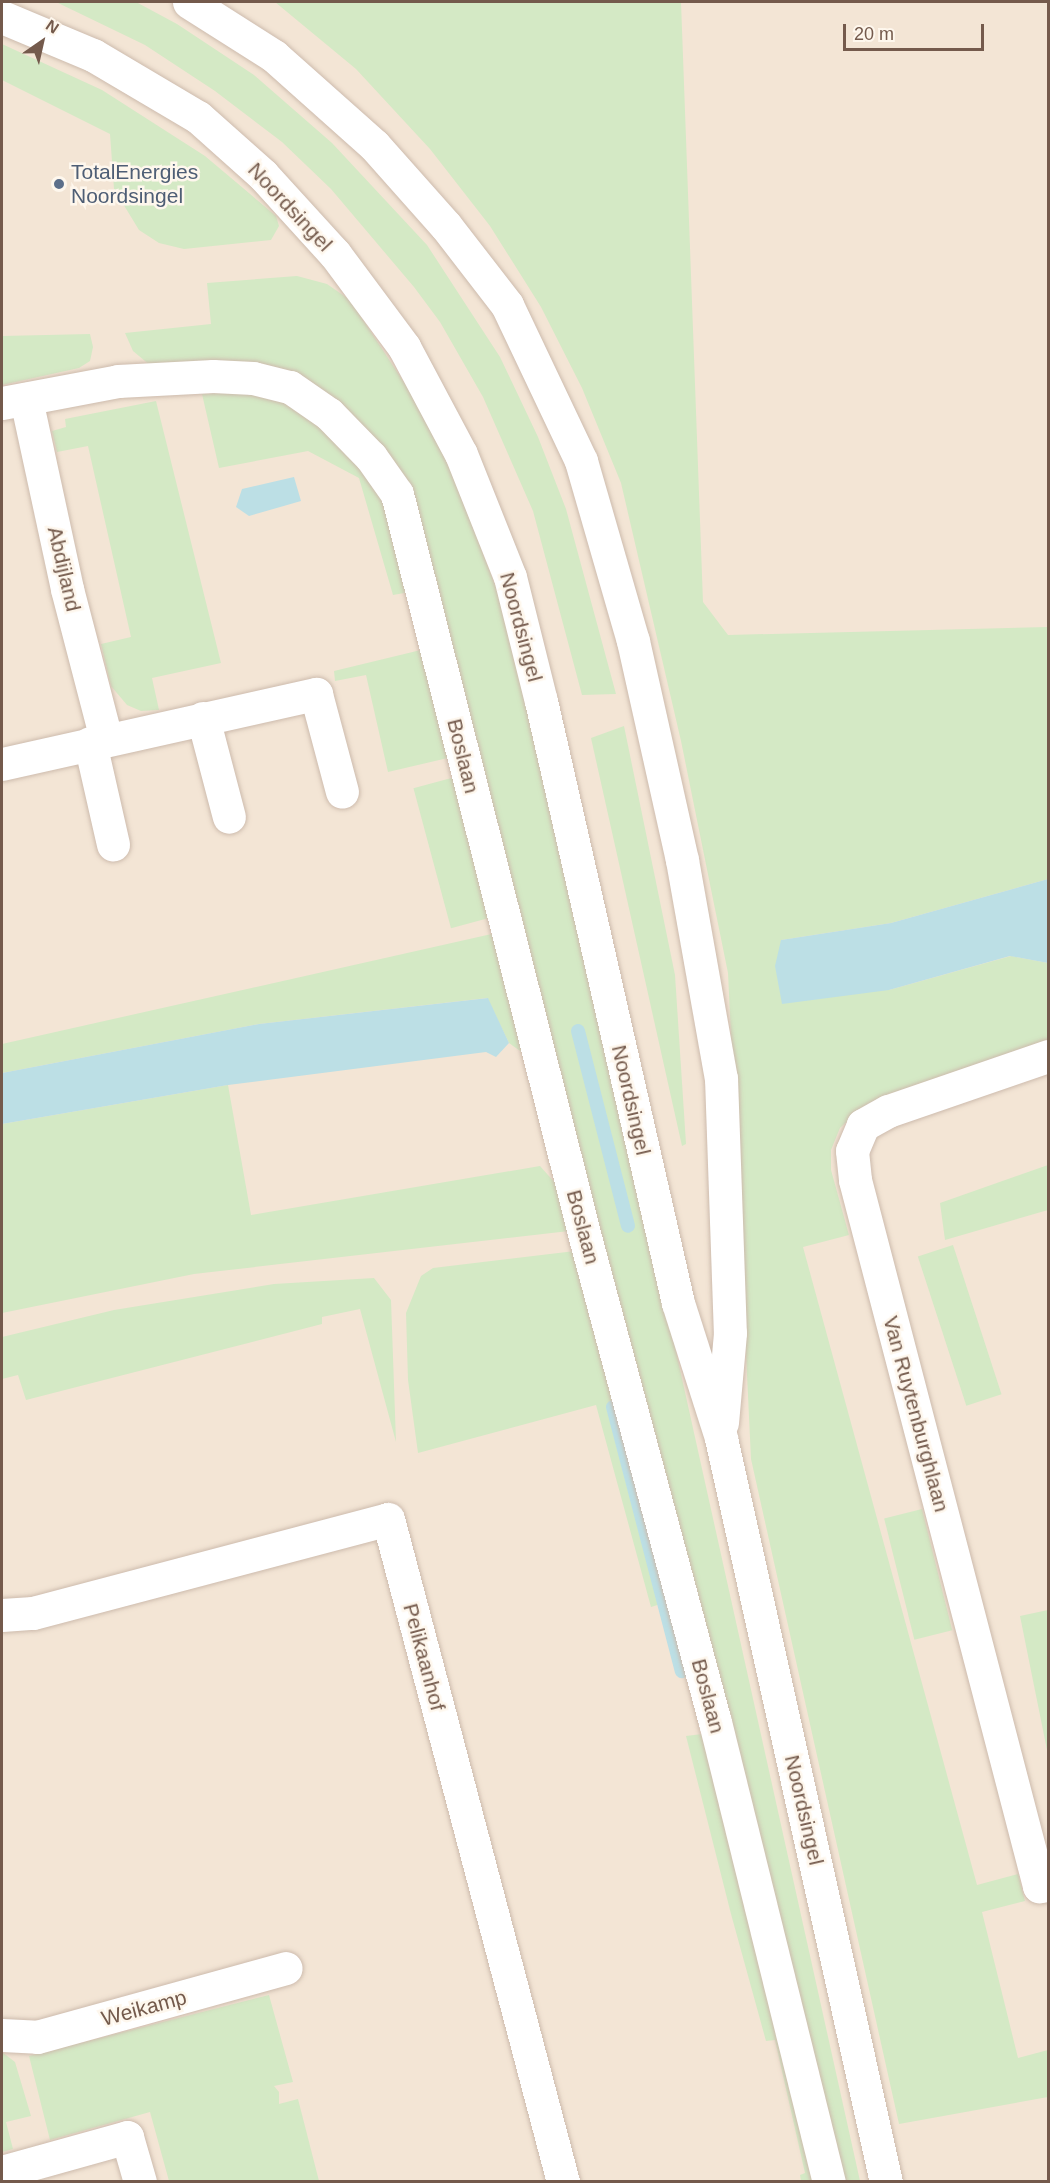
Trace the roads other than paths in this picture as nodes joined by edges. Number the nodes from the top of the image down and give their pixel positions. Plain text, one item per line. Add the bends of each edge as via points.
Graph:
1 (189, 2) edge
2 (2, 17) edge
3 (14, 401) edge
4 (203, 718) junction
5 (98, 741) junction
6 (2, 764) edge
7 (342, 792) dead end
8 (229, 818) dead end
9 (113, 844) dead end
10 (1048, 1056) edge
11 (721, 1438) junction
12 (2, 1615) edge
13 (1048, 1885) edge
14 (286, 1968) dead end
15 (2, 2035) edge
16 (2, 2172) edge
17 (140, 2181) edge
18 (562, 2181) edge
19 (829, 2181) edge
20 (886, 2181) edge

1 - 11 street, Noordsingel via 282,64 374,145 446,226 507,304 581,461 633,641 682,860 721,1078 730,1333
2 - 11 street, Noordsingel via 93,55 198,117 263,175 335,254 404,347 461,454 510,577 678,1303
3 - 5 street, Abdijland via 67,590
3 - 19 street, Boslaan via 118,381 253,378 290,387 337,423 371,457 397,494 586,1241 715,1722
4 - 5 street
4 - 7 street via 316,694
4 - 8 street
5 - 6 street
5 - 9 street, Abdijland
10 - 13 street, Van Ruytenburghlaan via 888,1111 863,1125 852,1151 855,1180 1039,1886
11 - 20 street, Noordsingel
12 - 18 street, Pelikaanhof via 33,1613 388,1519
14 - 15 street, Weikamp via 37,2037
16 - 17 street via 127,2137

